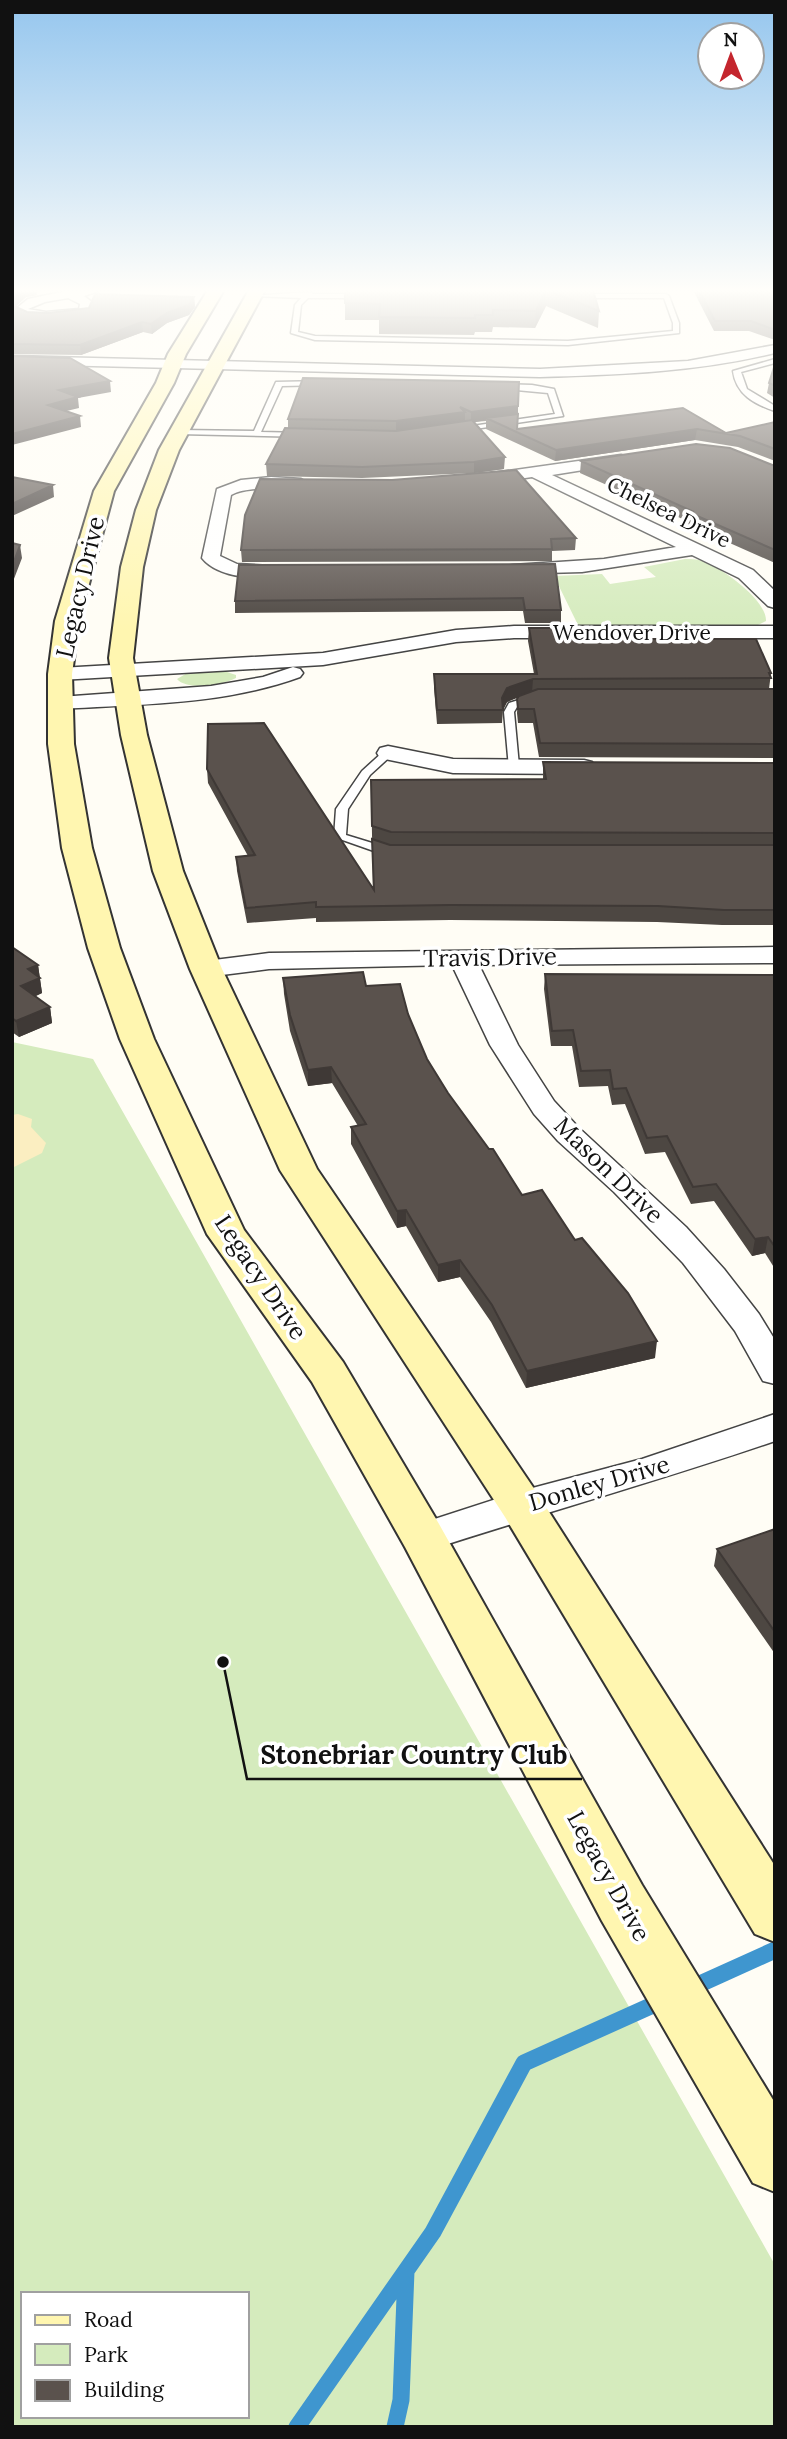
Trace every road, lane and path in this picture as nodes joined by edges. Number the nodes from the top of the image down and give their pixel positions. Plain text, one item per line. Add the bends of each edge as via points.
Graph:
1 (153, 404) edge
2 (195, 404) edge
3 (270, 404) edge
4 (555, 404) edge
5 (309, 431) edge
6 (453, 431) edge
7 (179, 432) junction
8 (257, 433) junction
9 (642, 456) edge
10 (536, 473) junction
11 (463, 482) edge
12 (320, 484) edge
13 (695, 549) junction
14 (302, 570) edge
15 (498, 570) edge
16 (775, 602) edge
17 (775, 632) edge
18 (323, 659) junction
19 (123, 671) junction
20 (60, 689) junction
21 (128, 697) junction
22 (548, 697) edge
23 (388, 752) joint
24 (513, 766) junction
25 (609, 767) edge
26 (404, 853) edge
27 (775, 956) edge
28 (461, 957) junction
29 (206, 969) junction
30 (775, 1372) edge
31 (775, 1427) edge
32 (521, 1505) junction
33 (423, 1537) junction
34 (775, 1916) edge
35 (761, 2136) edge

1 - 20 main road, Legacy Drive via 104,491 68,621
2 - 7 main road, Legacy Drive
3 - 8 lane
4 - 6 lane via 559,416
5 - 8 lane
7 - 8 lane
7 - 19 main road, Legacy Drive via 146,510 132,567
9 - 10 street
10 - 11 street
10 - 13 street, Chelsea Drive
12 - 14 street via 251,482 223,493 211,558 220,566 238,570
13 - 15 street via 577,569
13 - 16 street, Chelsea Drive via 746,574
17 - 18 street, Wendover Drive via 514,632 456,636
18 - 19 street, Wendover Drive
18 - 21 street, Wendover Drive via 281,678 216,691
19 - 20 street, Wendover Drive
19 - 21 main road, Legacy Drive
20 - 21 street, Wendover Drive
20 - 33 main road, Legacy Drive via 61,744 77,848 104,948 137,1039 226,1234 328,1373
21 - 29 main road, Legacy Drive via 168,871
22 - 24 lane via 522,701 509,712
23 - 24 street via 453,766
23 - 26 lane via 366,773 342,809 340,837
24 - 25 street
27 - 28 street, Travis Drive
28 - 29 street, Travis Drive via 269,961
28 - 30 street, Mason Drive via 491,1021 530,1087 559,1125 702,1262 758,1337
29 - 32 main road, Legacy Drive via 299,1170
31 - 32 street, Donley Drive via 647,1471
32 - 33 street, Donley Drive
32 - 34 main road, Legacy Drive
33 - 35 main road, Legacy Drive via 622,1903

